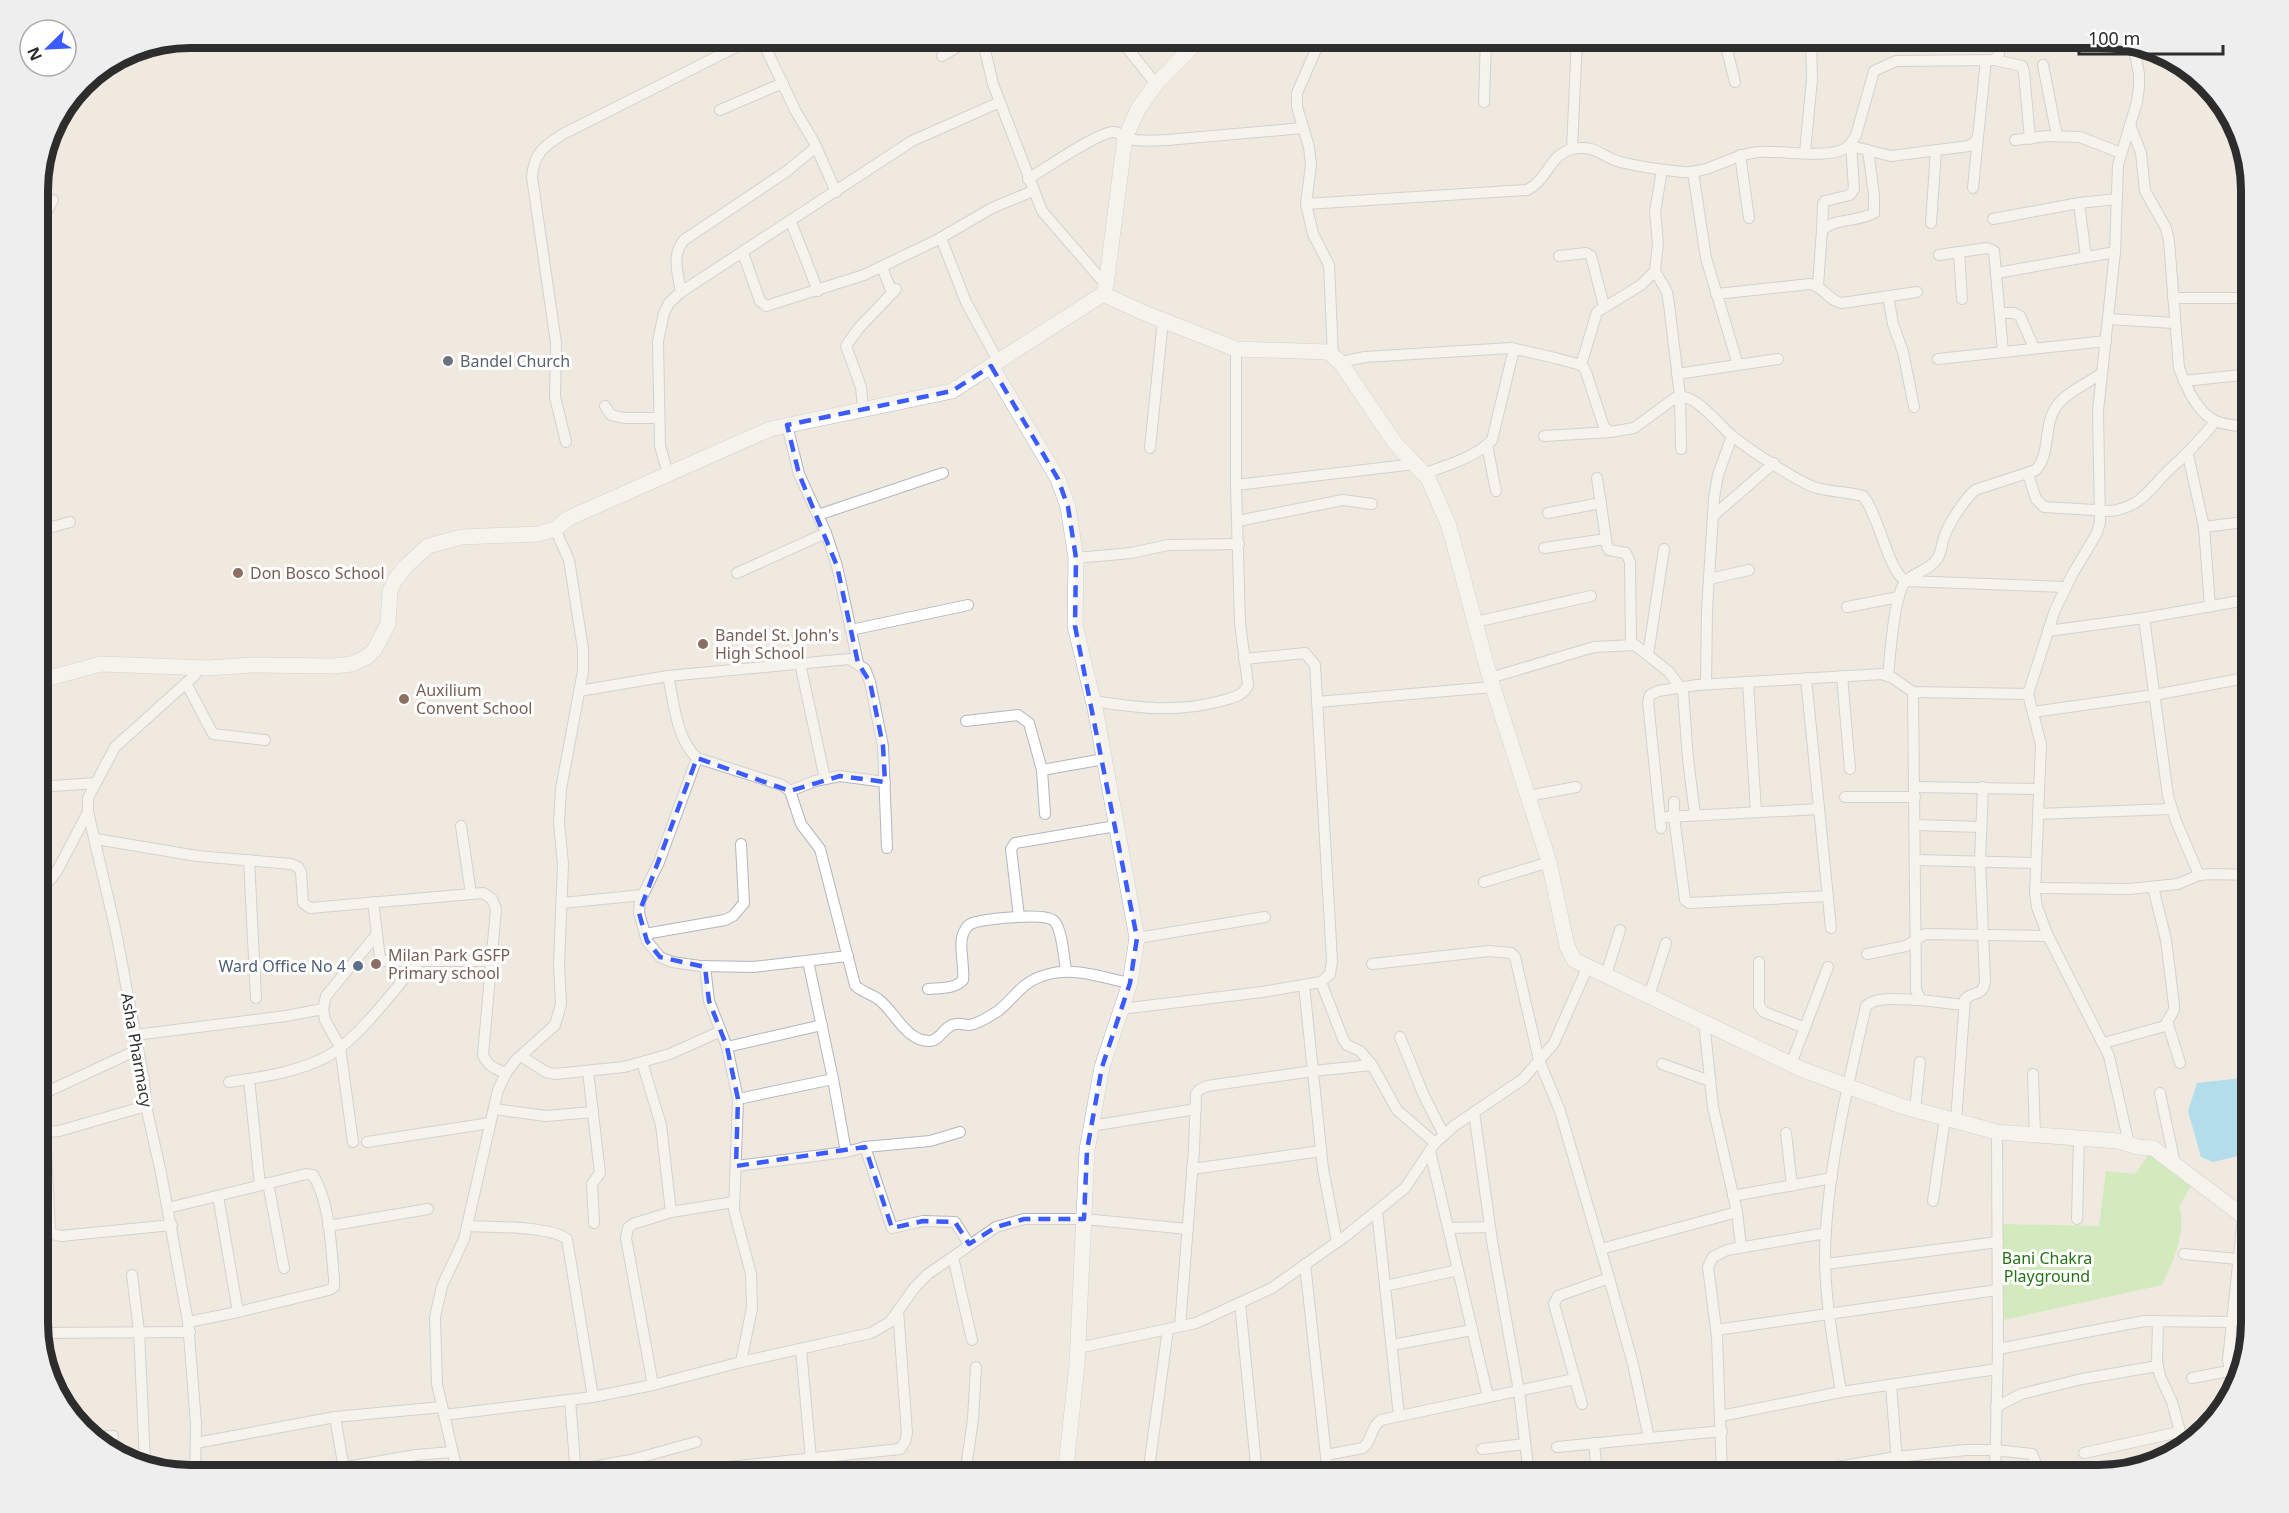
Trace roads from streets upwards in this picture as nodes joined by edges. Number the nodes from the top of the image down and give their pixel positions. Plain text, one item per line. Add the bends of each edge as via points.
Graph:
1 (734, 48) edge
2 (766, 48) edge
3 (956, 48) edge
4 (984, 48) edge
5 (1127, 48) edge
6 (1191, 48) edge
7 (1317, 48) edge
8 (1486, 48) edge
9 (1576, 48) edge
10 (1727, 48) edge
11 (1811, 48) edge
12 (2000, 48) edge
13 (2135, 53) edge
14 (942, 56) dead end
15 (1990, 60) junction
16 (2043, 65) dead end
17 (1736, 82) dead end
18 (783, 83) junction
19 (1156, 84) junction
20 (1000, 102) junction
21 (1484, 102) dead end
22 (720, 110) dead end
23 (2130, 125) junction
24 (1303, 128) junction
25 (2056, 136) junction
26 (1978, 137) junction
27 (1125, 138) junction
28 (2030, 139) junction
29 (2015, 140) dead end
30 (1851, 144) junction
31 (816, 147) junction
32 (1572, 149) junction
33 (1868, 150) junction
34 (1936, 150) junction
35 (1805, 153) junction
36 (2121, 153) junction
37 (1740, 155) junction
38 (1662, 170) junction
39 (1694, 172) junction
40 (1028, 179) junction
41 (1973, 188) dead end
42 (1033, 191) junction
43 (836, 192) junction
44 (2117, 199) junction
45 (53, 200) dead end
46 (2079, 203) junction
47 (1306, 204) junction
48 (48, 209) edge
49 (1749, 218) dead end
50 (1993, 219) dead end
51 (791, 222) junction
52 (1931, 223) dead end
53 (1822, 230) junction
54 (941, 238) junction
55 (1959, 252) junction
56 (2115, 252) junction
57 (742, 253) junction
58 (1939, 255) dead end
59 (1559, 256) dead end
60 (2086, 257) junction
61 (882, 267) junction
62 (1655, 271) junction
63 (1997, 273) junction
64 (1818, 285) junction
65 (1105, 289) junction
66 (818, 291) junction
67 (681, 292) junction
68 (1917, 292) dead end
69 (1716, 294) junction
70 (1888, 296) junction
71 (2173, 298) junction
72 (2241, 298) edge
73 (1962, 299) dead end
74 (1604, 306) junction
75 (2000, 313) junction
76 (2108, 319) junction
77 (1163, 320) junction
78 (2174, 322) junction
79 (2106, 341) junction
80 (2034, 348) junction
81 (1236, 349) junction
82 (1514, 349) junction
83 (2003, 352) junction
84 (1337, 359) junction
85 (1778, 359) dead end
86 (1938, 359) dead end
87 (994, 363) junction
88 (1581, 365) junction
89 (1738, 365) junction
90 (2102, 373) junction
91 (1677, 374) junction
92 (2241, 375) edge
93 (2184, 381) junction
94 (1680, 396) junction
95 (605, 406) dead end
96 (1914, 407) dead end
97 (863, 409) junction
98 (659, 418) junction
99 (2215, 422) junction
100 (787, 425) junction
101 (2241, 426) edge
102 (1610, 432) junction
103 (1544, 436) dead end
104 (1732, 436) junction
105 (566, 442) dead end
106 (1487, 445) junction
107 (1150, 448) dead end
108 (1681, 449) dead end
109 (2188, 455) junction
110 (1774, 463) junction
111 (1419, 469) junction
112 (943, 472) dead end
113 (668, 474) junction
114 (2028, 474) junction
115 (1597, 478) dead end
116 (1236, 485) junction
117 (1496, 491) dead end
118 (1601, 503) junction
119 (1372, 504) dead end
120 (2100, 509) junction
121 (1548, 513) dead end
122 (818, 515) junction
123 (1713, 516) junction
124 (1238, 521) junction
125 (70, 522) dead end
126 (2241, 522) edge
127 (2204, 527) junction
128 (48, 528) edge
129 (555, 529) junction
130 (826, 532) junction
131 (1606, 539) junction
132 (1239, 544) junction
133 (1544, 548) dead end
134 (1664, 549) dead end
135 (1076, 558) junction
136 (1749, 570) dead end
137 (738, 573) dead end
138 (1709, 579) junction
139 (1906, 581) junction
140 (2065, 587) junction
141 (1591, 596) dead end
142 (1899, 597) junction
143 (2241, 601) edge
144 (969, 605) dead end
145 (1846, 607) dead end
146 (2210, 607) junction
147 (2144, 618) junction
148 (1475, 622) junction
149 (851, 630) junction
150 (2048, 631) junction
151 (1631, 645) junction
152 (1648, 656) junction
153 (1244, 660) junction
154 (800, 663) junction
155 (858, 663) junction
156 (196, 667) junction
157 (668, 676) junction
158 (1842, 676) junction
159 (1887, 676) junction
160 (48, 678) edge
161 (1806, 678) junction
162 (2241, 679) edge
163 (1492, 682) junction
164 (1748, 682) junction
165 (186, 683) junction
166 (1706, 684) junction
167 (1682, 687) junction
168 (579, 691) junction
169 (1913, 692) junction
170 (2028, 694) junction
171 (2154, 695) junction
172 (1093, 701) junction
173 (1317, 702) junction
174 (2032, 712) junction
175 (966, 721) dead end
176 (265, 740) dead end
177 (697, 758) junction
178 (1104, 759) junction
179 (1850, 769) dead end
180 (1042, 770) junction
181 (825, 779) junction
182 (885, 782) junction
183 (96, 783) junction
184 (48, 786) edge
185 (1576, 787) dead end
186 (1983, 787) junction
187 (2039, 789) junction
188 (790, 791) junction
189 (1915, 792) junction
190 (1528, 796) junction
191 (1845, 797) dead end
192 (1674, 802) dead end
193 (1819, 809) junction
194 (2172, 809) junction
195 (88, 812) junction
196 (1756, 812) junction
197 (1045, 814) dead end
198 (2038, 814) junction
199 (1695, 815) junction
200 (1674, 817) junction
201 (1915, 825) junction
202 (461, 826) dead end
203 (1116, 826) junction
204 (1981, 827) junction
205 (96, 839) junction
206 (741, 844) dead end
207 (887, 848) dead end
208 (249, 860) junction
209 (1916, 860) junction
210 (1980, 861) junction
211 (1549, 862) junction
212 (2035, 863) junction
213 (2241, 874) edge
214 (2199, 875) junction
215 (48, 881) edge
216 (1484, 882) dead end
217 (2153, 887) junction
218 (2035, 888) junction
219 (471, 894) junction
220 (643, 895) junction
221 (1828, 896) junction
222 (373, 902) junction
223 (562, 903) junction
224 (1019, 917) junction
225 (1265, 917) dead end
226 (1831, 928) dead end
227 (1620, 930) dead end
228 (377, 934) junction
229 (645, 934) junction
230 (1982, 934) junction
231 (2048, 936) junction
232 (1137, 938) junction
233 (1917, 938) junction
234 (1666, 943) dead end
235 (1867, 954) dead end
236 (848, 956) junction
237 (491, 961) junction
238 (808, 961) junction
239 (418, 962) junction
240 (1760, 962) dead end
241 (1372, 964) dead end
242 (705, 966) junction
243 (1588, 966) junction
244 (1827, 967) dead end
245 (1066, 970) junction
246 (1606, 975) junction
247 (1321, 982) junction
248 (1130, 984) junction
249 (1304, 985) junction
250 (928, 989) dead end
251 (1649, 996) junction
252 (256, 998) dead end
253 (1921, 1000) junction
254 (1964, 1005) junction
255 (323, 1009) junction
256 (1121, 1009) junction
257 (2167, 1021) junction
258 (1704, 1022) junction
259 (822, 1025) junction
260 (1805, 1028) junction
261 (721, 1031) junction
262 (135, 1035) junction
263 (1400, 1037) dead end
264 (2104, 1043) junction
265 (340, 1047) junction
266 (727, 1047) junction
267 (137, 1050) junction
268 (521, 1056) junction
269 (1539, 1060) junction
270 (642, 1062) junction
271 (1920, 1062) dead end
272 (2180, 1063) dead end
273 (1662, 1064) dead end
274 (1791, 1064) junction
275 (1372, 1065) junction
276 (588, 1071) junction
277 (1313, 1071) junction
278 (506, 1073) junction
279 (2033, 1074) dead end
280 (249, 1079) junction
281 (833, 1079) junction
282 (1710, 1081) junction
283 (229, 1082) dead end
284 (1848, 1086) junction
285 (48, 1091) edge
286 (2160, 1094) dead end
287 (738, 1099) junction
288 (146, 1106) junction
289 (494, 1109) junction
290 (1196, 1109) junction
291 (1915, 1110) junction
292 (593, 1112) junction
293 (1474, 1112) junction
294 (1950, 1119) junction
295 (490, 1123) junction
296 (1091, 1126) junction
297 (48, 1132) edge
298 (960, 1132) dead end
299 (1997, 1132) junction
300 (1786, 1133) dead end
301 (1444, 1135) junction
302 (2035, 1135) junction
303 (2079, 1138) junction
304 (353, 1142) dead end
305 (368, 1142) dead end
306 (2129, 1144) junction
307 (865, 1147) junction
308 (1432, 1147) junction
309 (1321, 1151) junction
310 (846, 1152) junction
311 (2175, 1164) junction
312 (736, 1166) junction
313 (1192, 1169) junction
314 (1832, 1178) junction
315 (264, 1184) junction
316 (1792, 1186) junction
317 (218, 1196) junction
318 (1733, 1196) junction
319 (1933, 1201) dead end
320 (734, 1202) junction
321 (48, 1208) edge
322 (168, 1208) junction
323 (428, 1209) dead end
324 (1377, 1211) junction
325 (671, 1212) junction
326 (1737, 1212) junction
327 (2241, 1215) edge
328 (1084, 1219) junction
329 (2077, 1219) dead end
330 (594, 1223) dead end
331 (172, 1226) junction
332 (328, 1226) junction
333 (466, 1226) junction
334 (1490, 1227) junction
335 (1448, 1228) junction
336 (1188, 1229) junction
337 (1826, 1233) junction
338 (1337, 1242) junction
339 (1998, 1242) junction
340 (969, 1244) junction
341 (2241, 1246) edge
342 (1741, 1247) junction
343 (1600, 1249) junction
344 (2184, 1254) dead end
345 (953, 1257) junction
346 (2238, 1259) junction
347 (1305, 1264) junction
348 (1826, 1264) junction
349 (284, 1268) dead end
350 (1458, 1270) junction
351 (132, 1275) dead end
352 (1609, 1278) junction
353 (1385, 1286) junction
354 (1997, 1290) junction
355 (1240, 1303) junction
356 (898, 1310) junction
357 (238, 1312) junction
358 (1829, 1313) junction
359 (2158, 1321) junction
360 (2232, 1322) junction
361 (1180, 1326) junction
362 (189, 1327) junction
363 (1168, 1329) junction
364 (1472, 1330) junction
365 (1716, 1330) junction
366 (139, 1331) junction
367 (48, 1333) edge
368 (972, 1340) dead end
369 (2230, 1343) junction
370 (1392, 1345) junction
371 (1078, 1348) junction
372 (801, 1349) junction
373 (1998, 1349) junction
374 (2238, 1350) edge
375 (741, 1362) junction
376 (2158, 1366) junction
377 (976, 1367) dead end
378 (1997, 1369) junction
379 (2229, 1371) junction
380 (2230, 1375) edge
381 (2192, 1378) dead end
382 (1574, 1379) junction
383 (654, 1385) junction
384 (1891, 1385) junction
385 (1519, 1391) junction
386 (1841, 1392) junction
387 (593, 1397) junction
388 (1488, 1397) junction
389 (570, 1400) junction
390 (1582, 1404) dead end
391 (1996, 1407) junction
392 (443, 1411) junction
393 (1399, 1416) junction
394 (1721, 1416) junction
395 (335, 1417) junction
396 (1722, 1431) junction
397 (2179, 1432) junction
398 (104, 1436) edge
399 (113, 1436) dead end
400 (1649, 1438) junction
401 (2181, 1439) edge
402 (696, 1442) dead end
403 (196, 1443) junction
404 (1594, 1443) junction
405 (1525, 1444) junction
406 (1557, 1447) dead end
407 (1482, 1449) dead end
408 (1995, 1449) junction
409 (452, 1452) junction
410 (2084, 1453) dead end
411 (1326, 1455) junction
412 (145, 1457) edge
413 (1896, 1457) junction
414 (811, 1459) junction
415 (195, 1465) edge
416 (343, 1465) edge
417 (371, 1465) edge
418 (455, 1465) edge
419 (575, 1465) edge
420 (610, 1465) edge
421 (750, 1465) edge
422 (967, 1465) edge
423 (1066, 1465) edge
424 (1149, 1465) edge
425 (1256, 1465) edge
426 (1327, 1465) edge
427 (1528, 1465) edge
428 (1596, 1465) edge
429 (1722, 1465) edge
430 (1852, 1465) edge
431 (1897, 1465) edge
432 (1995, 1465) edge
433 (2036, 1465) edge

1 - 105 street via 563,134 533,162 556,344 555,397
2 - 18 street
3 - 14 street
4 - 20 street
5 - 19 street
6 - 19 street
7 - 24 street via 1297,93
8 - 21 street
9 - 32 street
10 - 17 street
11 - 35 street
12 - 15 street via 1999,54
13 - 23 street via 2139,87
15 - 26 street
15 - 28 street via 2022,66
15 - 30 street via 1896,61 1874,71
16 - 25 street
18 - 22 street
18 - 31 street
19 - 27 street via 1138,109
20 - 40 street
20 - 43 street via 912,141
23 - 36 street
23 - 71 street via 2141,153 2145,191 2166,228
24 - 27 street via 1167,140
24 - 47 street via 1311,165
25 - 28 street
25 - 36 street via 2080,137
26 - 34 street via 1969,146
26 - 41 street
27 - 40 street via 1111,132 1100,136
27 - 65 street
28 - 29 street
30 - 33 street
30 - 35 street via 1830,152
30 - 53 street via 1854,189 1850,195 1825,201
31 - 43 street
31 - 67 street via 684,240 676,249
32 - 38 street via 1593,149 1614,160
32 - 47 street via 1556,157 1542,179 1527,190
33 - 34 street via 1891,156
33 - 53 street via 1874,213
34 - 52 street
35 - 37 street
36 - 44 street
37 - 39 street
37 - 49 street
38 - 39 street
38 - 62 street via 1655,212
39 - 69 street via 1706,258
40 - 42 street
42 - 54 street via 992,208
42 - 65 street via 1042,211
43 - 51 street
44 - 46 street
44 - 56 street
45 - 48 street
46 - 50 street
46 - 60 street
47 - 84 street via 1313,234 1329,265
51 - 57 street
51 - 66 street
53 - 64 street
54 - 61 street
54 - 87 street
55 - 58 street
55 - 63 street via 1991,249 1996,254
55 - 73 street
56 - 60 street
56 - 76 street
57 - 66 street via 760,301 766,306
57 - 67 street
59 - 74 street via 1591,256
60 - 63 street
61 - 66 street
61 - 97 street via 894,291 846,346 861,387
62 - 74 street via 1641,285
62 - 91 street via 1667,292
63 - 75 street
64 - 69 street
64 - 70 street via 1835,302
65 - 77 street
65 - 87 street
67 - 98 street via 664,313 658,341
68 - 70 street
69 - 89 street
70 - 96 street
71 - 72 street
71 - 78 street
74 - 88 street via 1595,317
75 - 80 street via 2020,316
75 - 83 street
76 - 78 street
76 - 79 street
77 - 81 street
77 - 107 street
78 - 93 street
79 - 80 street
79 - 90 street
80 - 83 street
81 - 84 street via 1328,352
81 - 116 street
82 - 84 street
82 - 88 street
82 - 106 street via 1492,440
83 - 86 street
84 - 111 street via 1395,443
85 - 89 street
87 - 97 street via 952,391
87 - 135 street via 1058,479 1068,507
88 - 102 street via 1604,427
89 - 91 street
90 - 114 street via 2056,406 2042,464
90 - 120 street via 2097,423
91 - 94 street
92 - 93 street
93 - 99 street via 2201,409
94 - 102 street via 1634,428
94 - 104 street via 1696,401
94 - 108 street
95 - 98 street via 611,415 624,418
97 - 100 street
98 - 113 street via 660,446
99 - 101 street
99 - 109 street
100 - 113 street
100 - 122 street via 799,474
102 - 103 street
104 - 110 street
104 - 123 street via 1716,487
106 - 111 street via 1473,454
106 - 117 street
109 - 120 street via 2139,502 2120,510
109 - 127 street
110 - 123 street
110 - 139 street via 1816,488 1863,496 1875,513 1894,569
111 - 116 street
111 - 148 street via 1428,478 1449,526
112 - 122 street
113 - 129 street via 569,518
114 - 120 street via 2036,499 2044,507
114 - 139 street via 1975,490 1968,496 1945,534 1937,559
115 - 118 street
116 - 124 street
118 - 121 street
118 - 131 street
119 - 124 street via 1343,500
120 - 140 street via 2097,533
122 - 130 street
123 - 138 street
124 - 132 street
125 - 128 street
126 - 127 street
127 - 146 street
129 - 156 street via 538,534 461,537 428,546 405,566 390,591 388,624 375,648 352,664
129 - 168 street via 568,560 581,629 583,671
130 - 137 street
130 - 149 street
131 - 133 street
131 - 151 street via 1609,550 1626,553 1630,562
132 - 135 street via 1168,545
132 - 153 street
134 - 152 street
135 - 172 street via 1075,626
136 - 138 street
138 - 166 street
139 - 140 street
139 - 142 street
140 - 150 street
141 - 148 street
142 - 145 street
142 - 159 street
143 - 146 street
144 - 149 street
146 - 147 street
147 - 150 street
147 - 171 street
148 - 163 street
149 - 155 street
150 - 170 street
151 - 152 street
151 - 163 street via 1594,647
152 - 167 street
153 - 172 street via 1246,691 1196,708 1150,710
153 - 173 street via 1305,653 1314,665
154 - 155 street via 849,659
154 - 157 street
154 - 181 street
155 - 182 street via 870,682 884,746
156 - 160 street via 101,664
156 - 165 street via 195,675
157 - 168 street
157 - 177 street via 682,737
158 - 159 street
158 - 161 street
158 - 179 street
159 - 169 street
161 - 164 street
161 - 193 street
162 - 171 street
163 - 173 street
163 - 190 street
164 - 166 street
164 - 196 street
165 - 176 street via 213,734
165 - 183 street via 115,747
166 - 167 street
167 - 199 street
167 - 200 street via 1658,691 1650,695 1648,702 1660,823
168 - 223 street via 561,789
169 - 170 street
169 - 189 street
170 - 174 street
171 - 174 street
171 - 194 street
172 - 178 street
173 - 247 street via 1332,961 1330,974
174 - 187 street via 2041,744
175 - 180 street via 1018,715 1026,718
177 - 188 street
177 - 220 street
178 - 180 street
178 - 203 street
180 - 197 street
181 - 182 street via 840,776
181 - 188 street
182 - 207 street
183 - 184 street
183 - 195 street via 88,798
185 - 190 street
186 - 187 street
186 - 189 street
186 - 204 street
187 - 198 street
188 - 236 street via 801,824 819,849
189 - 191 street
189 - 201 street
190 - 211 street
192 - 200 street
193 - 196 street
193 - 221 street
194 - 198 street
194 - 214 street
195 - 205 street, Asha Pharmacy
195 - 215 street via 57,872
196 - 199 street
198 - 212 street
199 - 200 street
200 - 221 street via 1685,900 1689,903
201 - 204 street
201 - 209 street
202 - 219 street
203 - 224 street via 1015,843 1011,849
203 - 232 street
204 - 210 street
205 - 208 street via 197,856
205 - 262 street, Asha Pharmacy
206 - 229 street via 744,903 740,910 725,920
208 - 222 street via 298,867 303,903 310,908
208 - 252 street
209 - 210 street
209 - 233 street
210 - 212 street
210 - 230 street
211 - 216 street
211 - 243 street via 1567,946 1574,960
212 - 218 street
213 - 214 street
214 - 217 street via 2178,884
217 - 218 street
217 - 257 street via 2166,940 2174,1005
218 - 231 street via 2037,908
219 - 222 street
219 - 237 street via 483,893 494,902
220 - 223 street
220 - 229 street via 639,913
221 - 226 street
222 - 228 street
223 - 268 street via 561,1004 555,1025
224 - 245 street via 1054,920
224 - 250 street via 974,922 966,927 962,935 963,980 950,987
225 - 232 street
227 - 246 street
228 - 239 street via 380,958 384,961
228 - 255 street via 326,996
229 - 242 street via 660,957
230 - 231 street
230 - 233 street via 1934,933
230 - 254 street via 1984,989 1968,996
231 - 264 street
232 - 248 street
233 - 235 street via 1906,946
233 - 253 street via 1917,990
234 - 251 street
236 - 238 street
236 - 245 street via 860,991 879,1000 906,1030 932,1041 954,1024 978,1023 999,1010 1030,981
237 - 239 street
237 - 278 street via 483,1055 494,1068
238 - 242 street via 753,967
238 - 259 street
239 - 265 street
240 - 260 street via 1759,1006 1764,1012
241 - 269 street via 1489,951 1511,953 1518,966
242 - 261 street via 709,1001
243 - 246 street
243 - 269 street via 1554,1043
244 - 260 street
245 - 248 street
246 - 251 street
247 - 249 street
247 - 275 street via 1343,1039
248 - 256 street
249 - 256 street
249 - 277 street
251 - 258 street
253 - 254 street
253 - 284 street via 1868,1002
254 - 294 street
255 - 262 street
255 - 265 street
256 - 296 street via 1101,1067
257 - 264 street via 2159,1029
257 - 272 street
258 - 274 street
258 - 282 street
259 - 266 street
259 - 281 street
260 - 274 street
261 - 266 street
261 - 270 street
262 - 267 street, Asha Pharmacy
263 - 301 street
264 - 306 street
265 - 280 street via 308,1063
265 - 304 street
266 - 287 street
267 - 285 street
267 - 288 street, Asha Pharmacy
268 - 276 street via 546,1072
268 - 278 street
269 - 293 street via 1523,1079
269 - 343 street via 1560,1112
270 - 276 street
270 - 325 street via 661,1125
271 - 291 street
273 - 282 street
274 - 284 street
275 - 277 street
275 - 308 street via 1397,1110
276 - 292 street
277 - 290 street via 1207,1086 1196,1094
277 - 309 street
278 - 289 street
279 - 302 street
280 - 283 street
280 - 315 street
281 - 287 street
281 - 310 street
282 - 318 street
284 - 291 street
284 - 314 street
286 - 311 street
287 - 312 street
288 - 297 street
288 - 322 street, Asha Pharmacy
289 - 292 street via 546,1116
289 - 295 street
290 - 296 street
290 - 313 street
291 - 294 street
292 - 330 street via 600,1173 592,1184
293 - 301 street
293 - 334 street
294 - 299 street
294 - 319 street
295 - 305 street
295 - 333 street
296 - 328 street
298 - 307 street via 930,1141
299 - 302 street
299 - 339 street
300 - 316 street
301 - 308 street
302 - 303 street
303 - 306 street
303 - 329 street
306 - 311 street via 2153,1148
307 - 310 street
307 - 340 street via 892,1228 923,1221 955,1222
308 - 324 street via 1405,1188
308 - 335 street
309 - 313 street
309 - 338 street
310 - 312 street
311 - 327 street
312 - 320 street
313 - 336 street
314 - 316 street
314 - 337 street
315 - 317 street
315 - 332 street via 313,1175
315 - 349 street
316 - 318 street
317 - 322 street
317 - 357 street
318 - 326 street
320 - 325 street
320 - 375 street via 751,1274 752,1308
321 - 331 street via 52,1234 61,1236
322 - 331 street, Asha Pharmacy
323 - 332 street
324 - 338 street
324 - 353 street
325 - 383 street via 633,1224 626,1238
326 - 342 street
326 - 343 street
328 - 336 street
328 - 340 street via 1024,1219 996,1227
328 - 371 street
331 - 362 street, Asha Pharmacy
332 - 357 street via 334,1287
333 - 387 street via 544,1231 567,1239
333 - 392 street via 442,1286 435,1317 437,1384
334 - 335 street
334 - 385 street
335 - 350 street
336 - 361 street
337 - 342 street
337 - 348 street
338 - 347 street
339 - 348 street
339 - 354 street
340 - 345 street
341 - 346 street
342 - 365 street via 1713,1257 1708,1267
343 - 352 street
344 - 346 street
345 - 356 street via 928,1274
345 - 368 street
346 - 360 street
347 - 355 street via 1272,1288
347 - 411 street
348 - 358 street
350 - 353 street
350 - 364 street
351 - 366 street
352 - 382 street via 1555,1300
352 - 400 street
353 - 370 street
354 - 358 street
354 - 373 street
355 - 361 street
355 - 425 street
356 - 372 street via 890,1322 871,1333
356 - 414 street via 905,1443 900,1449
357 - 362 street
358 - 365 street
358 - 386 street
359 - 360 street
359 - 373 street
359 - 376 street
360 - 369 street
361 - 363 street
362 - 366 street
362 - 403 street, Asha Pharmacy
363 - 371 street
363 - 424 street
364 - 370 street
364 - 388 street
365 - 394 street
366 - 367 street
366 - 412 street
369 - 374 street
369 - 379 street
370 - 393 street
371 - 423 street
372 - 375 street
372 - 414 street
373 - 378 street
375 - 383 street
376 - 391 street via 2021,1394
376 - 397 street
377 - 422 street
378 - 384 street
378 - 391 street
379 - 380 street
379 - 381 street
382 - 385 street
382 - 390 street
383 - 387 street
384 - 386 street
384 - 413 street
385 - 388 street
385 - 405 street
386 - 394 street
387 - 389 street
388 - 393 street
389 - 392 street
389 - 419 street
391 - 408 street
392 - 395 street
392 - 409 street
393 - 411 street via 1375,1424 1363,1448
394 - 396 street
395 - 403 street
395 - 416 street
396 - 400 street
396 - 429 street
397 - 401 street
397 - 410 street
398 - 399 street
400 - 404 street
402 - 420 street
403 - 415 street, Asha Pharmacy
404 - 406 street
404 - 428 street
405 - 407 street
405 - 427 street
408 - 413 street
408 - 432 street
408 - 433 street via 2032,1454
409 - 417 street
409 - 418 street
411 - 426 street
413 - 430 street
413 - 431 street
414 - 421 street

